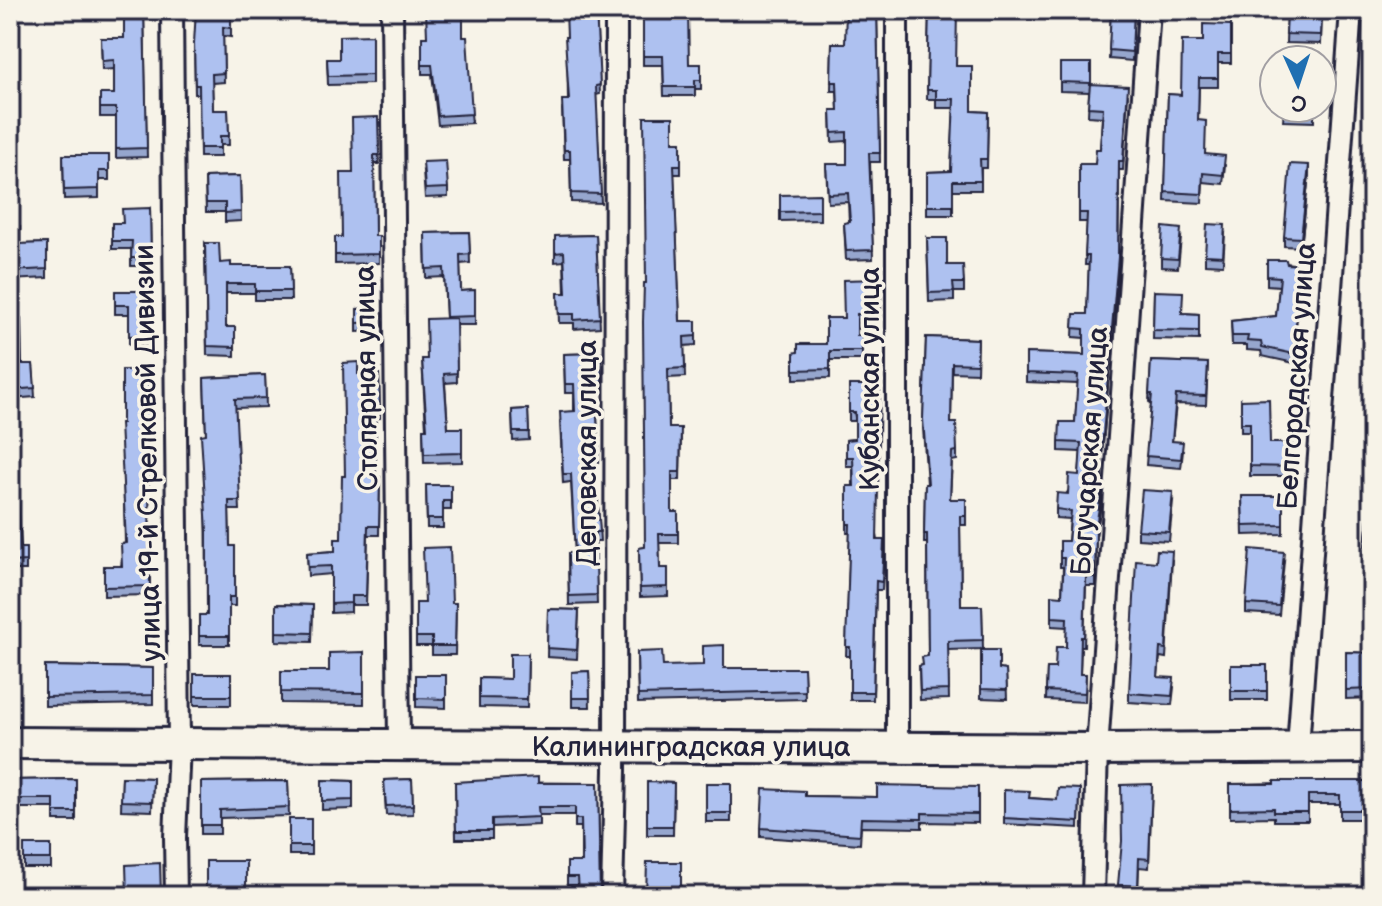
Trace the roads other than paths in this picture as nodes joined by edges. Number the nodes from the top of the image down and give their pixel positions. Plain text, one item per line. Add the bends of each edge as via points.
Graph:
1 (172, 10) edge
2 (392, 10) edge
3 (616, 10) edge
4 (897, 10) edge
5 (1149, 10) edge
6 (1351, 10) edge
7 (10, 743) edge
8 (179, 744) junction
9 (399, 746) junction
10 (615, 746) junction
11 (1298, 747) junction
12 (1372, 747) edge
13 (897, 748) junction
14 (1097, 749) junction
15 (176, 896) edge
16 (612, 896) edge
17 (1093, 896) edge

1 - 8 street, улица 19-й Стрелковой Дивизии
2 - 9 street, Столярная улица
3 - 10 street, Деповская улица
4 - 13 street, Кубанская улица
5 - 14 street, Богучарская улица
6 - 11 street, Белгородская улица
7 - 8 main road, Калининградская улица
8 - 9 main road, Калининградская улица
8 - 15 street, улица 19-й Стрелковой Дивизии
9 - 10 main road, Калининградская улица
10 - 13 main road, Калининградская улица
10 - 16 street, Деповская улица
11 - 12 main road, Калининградская улица
11 - 14 main road, Калининградская улица
13 - 14 main road, Калининградская улица
14 - 17 street, Богучарская улица

